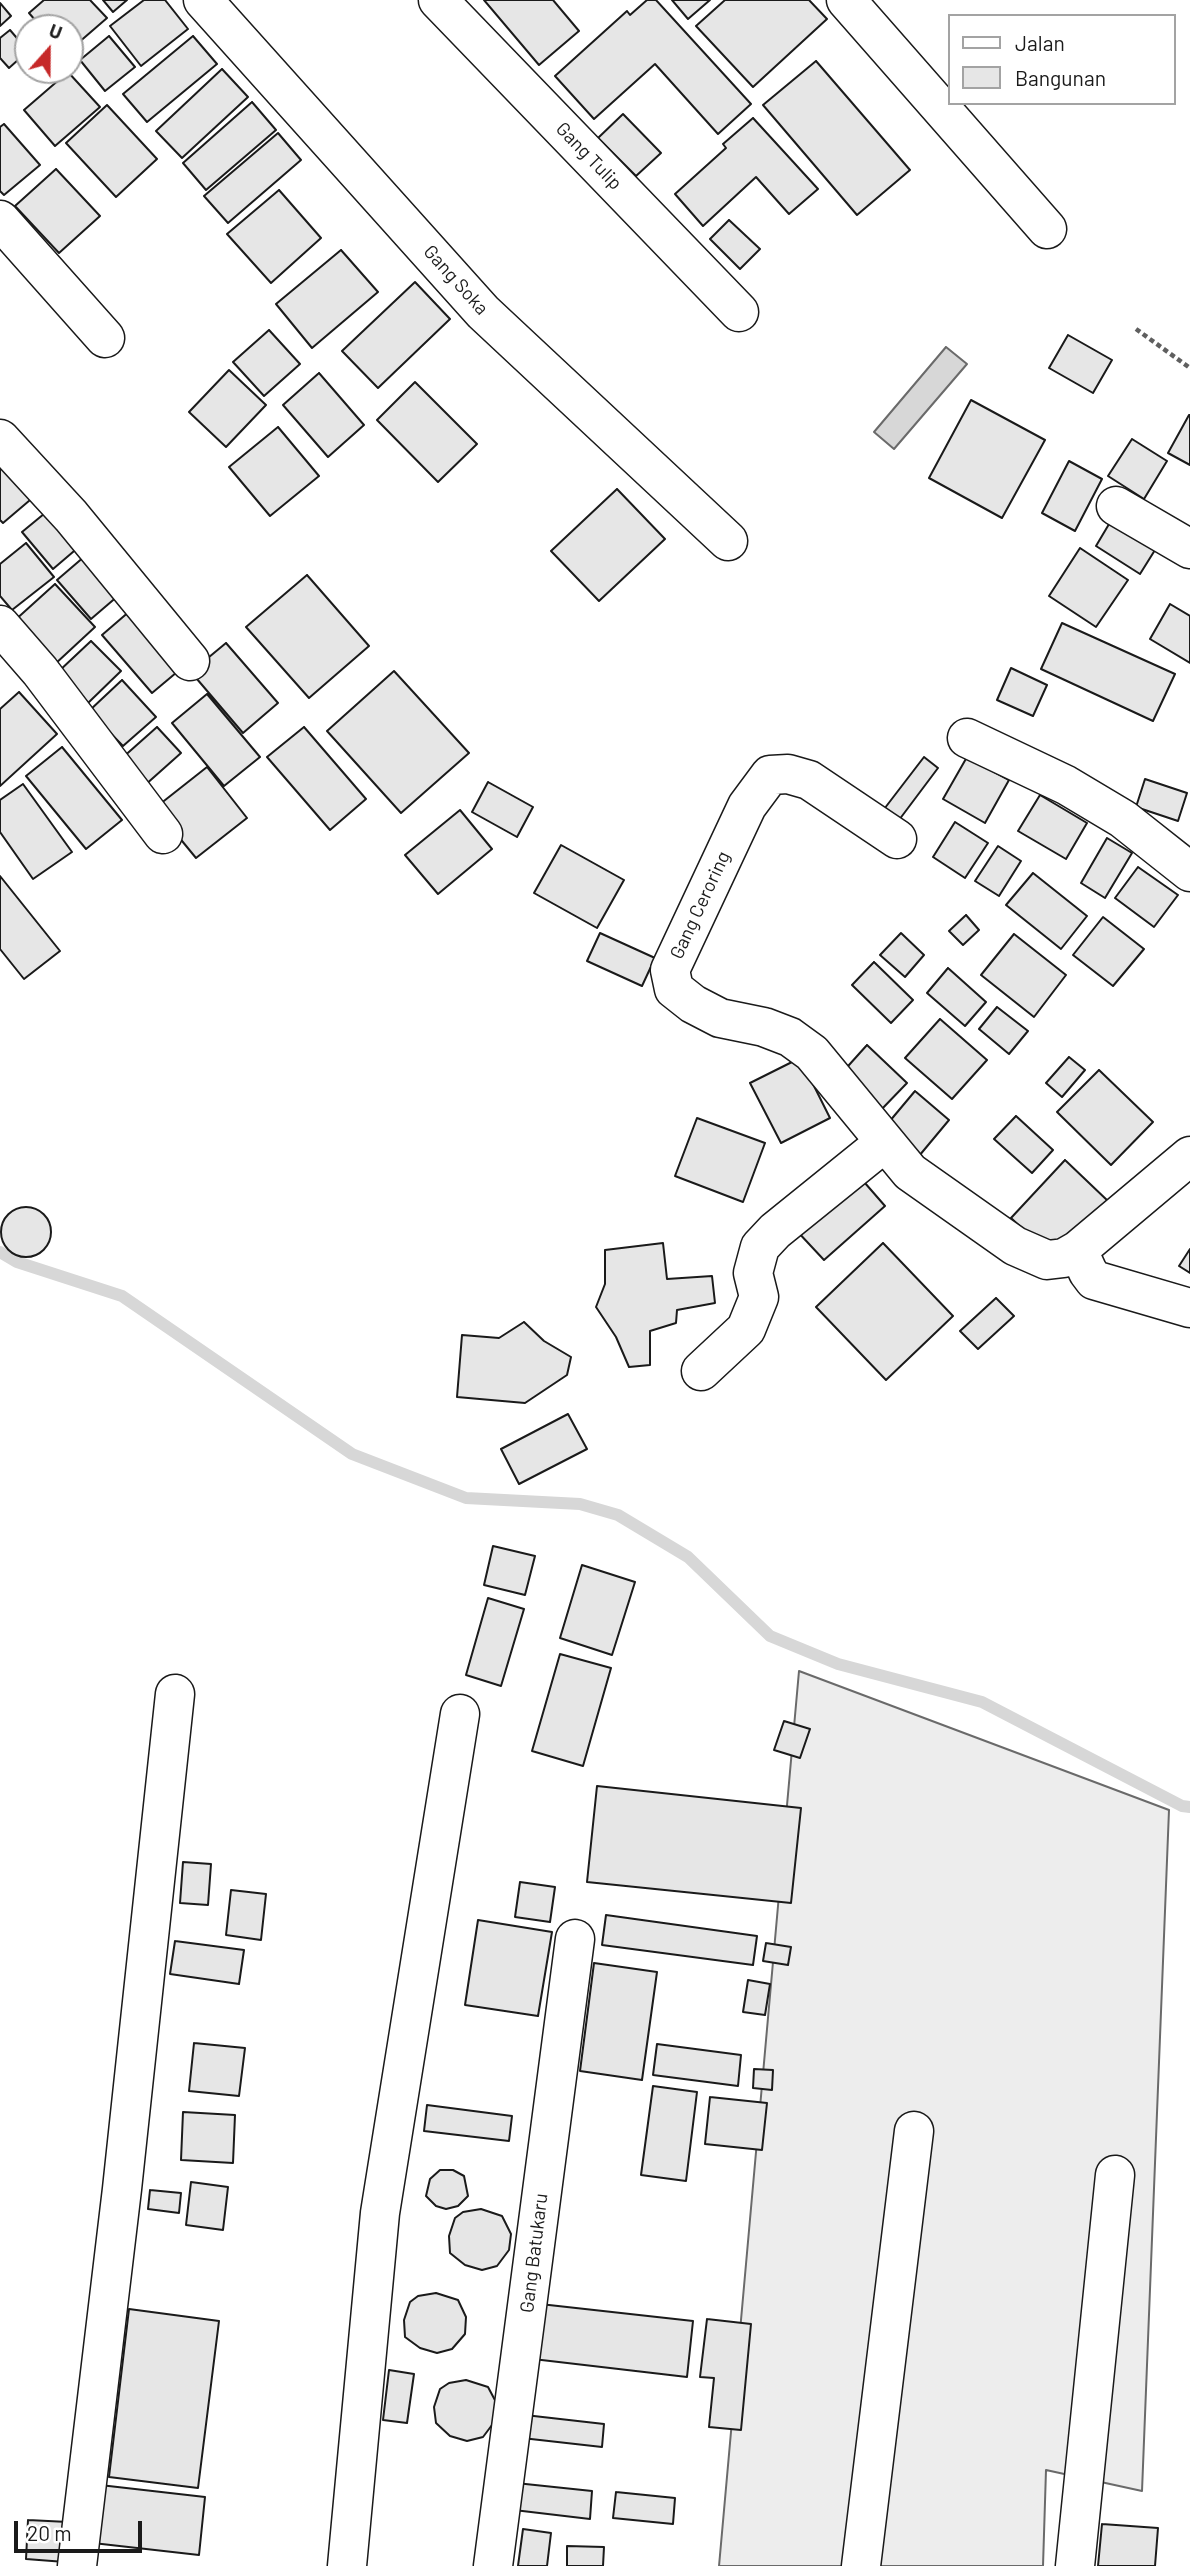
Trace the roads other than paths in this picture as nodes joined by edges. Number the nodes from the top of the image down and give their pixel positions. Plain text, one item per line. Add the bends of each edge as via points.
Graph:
1 (203, 0) edge
2 (438, 0) edge
3 (846, 0) edge
4 (0, 220) edge
5 (1046, 229) dead end
6 (739, 312) dead end
7 (104, 338) dead end
8 (0, 439) edge
9 (1116, 506) dead end
10 (728, 541) dead end
11 (1190, 549) edge
12 (0, 625) edge
13 (190, 661) dead end
14 (967, 738) dead end
15 (163, 834) dead end
16 (897, 839) dead end
17 (1190, 872) edge
18 (884, 1143) junction
19 (1190, 1156) edge
20 (1078, 1250) junction
21 (1190, 1308) edge
22 (701, 1371) dead end
23 (175, 1694) dead end
24 (460, 1714) dead end
25 (575, 1940) dead end
26 (914, 2131) dead end
27 (1115, 2175) dead end
28 (77, 2566) edge
29 (347, 2566) edge
30 (493, 2566) edge
31 (862, 2566) edge
32 (1075, 2566) edge

1 - 10 street, Gang Soka via 483,312
2 - 6 street, Gang Tulip
3 - 5 street
4 - 7 street
8 - 13 street via 71,516
9 - 11 street
12 - 15 street
14 - 17 street via 1066,785 1123,819
16 - 18 street, Gang Ceroring via 809,780 770,775 747,806 670,970 674,989 692,1004 720,1018 790,1037 812,1053
18 - 20 street, Gang Ceroring via 910,1172 1015,1246 1055,1260
18 - 22 street via 760,1247 753,1273 759,1297 747,1329
19 - 20 street
20 - 21 street via 1094,1280
23 - 28 street
24 - 29 street via 380,2213
25 - 30 street, Gang Batukaru
26 - 31 street
27 - 32 street

